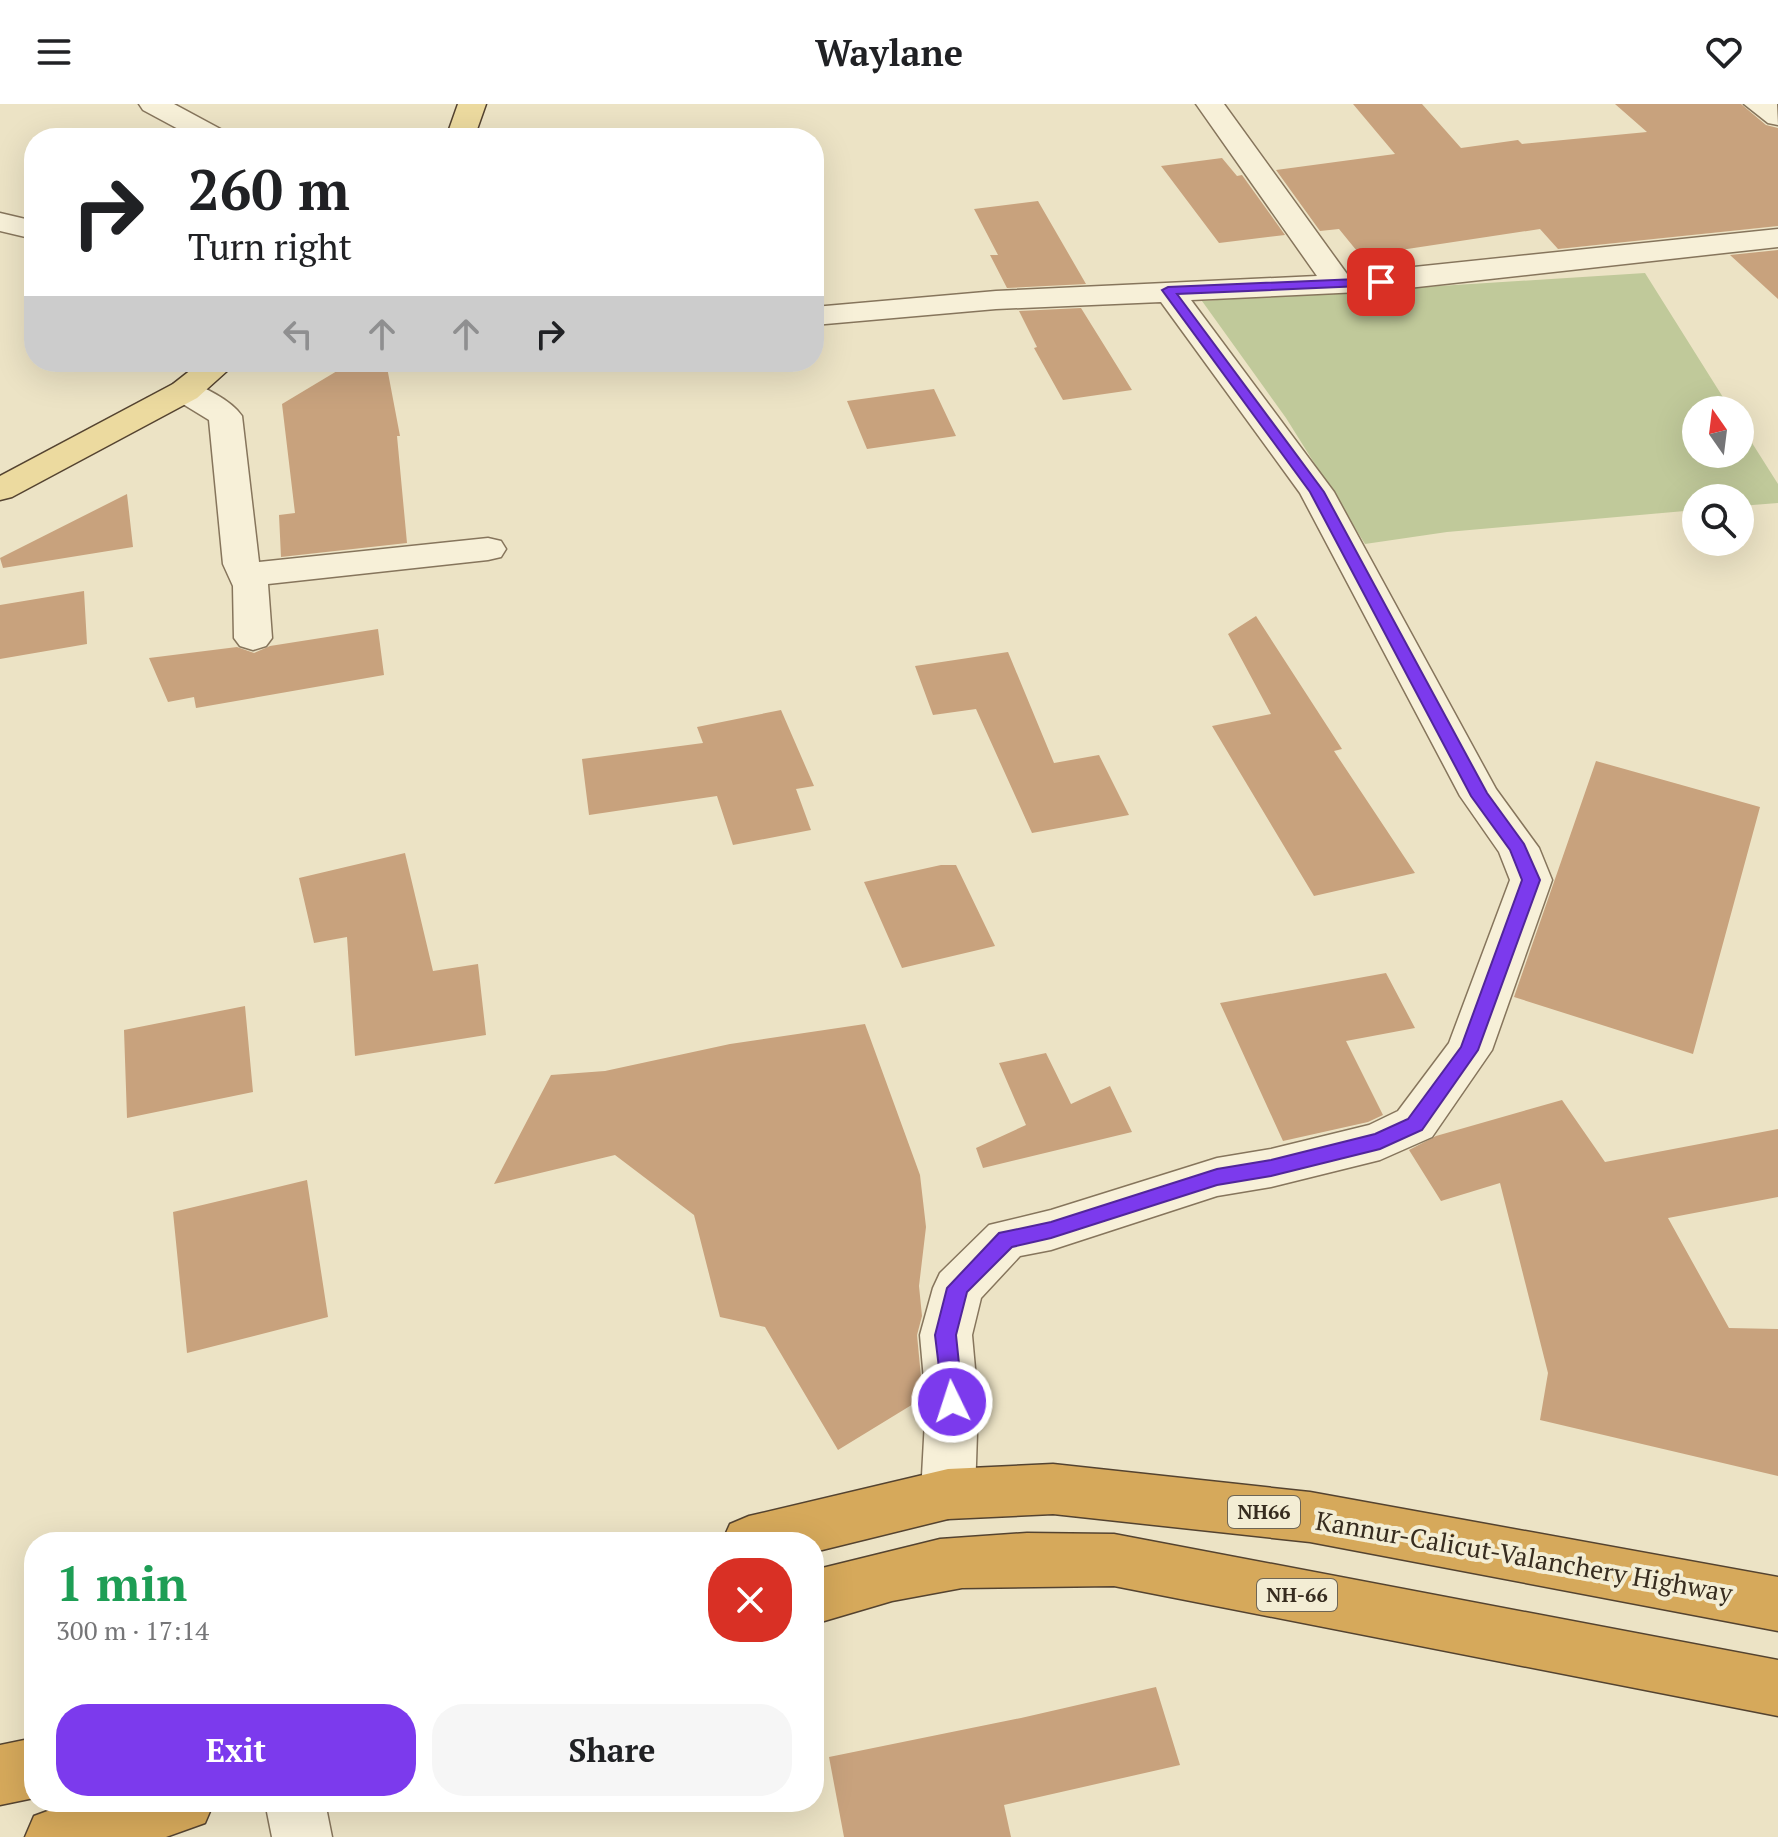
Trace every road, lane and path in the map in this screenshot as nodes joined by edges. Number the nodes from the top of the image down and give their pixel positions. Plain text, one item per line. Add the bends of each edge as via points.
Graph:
1 (153, 104) edge
2 (472, 104) edge
3 (1210, 104) edge
4 (1758, 104) edge
5 (1778, 117) edge
6 (191, 128) edge
7 (464, 128) edge
8 (0, 222) edge
9 (24, 228) edge
10 (1778, 238) edge
11 (1338, 284) junction
12 (1168, 290) junction
13 (824, 315) edge
14 (209, 372) edge
15 (185, 391) junction
16 (0, 490) edge
17 (488, 549) dead end
18 (246, 575) junction
19 (253, 638) dead end
20 (948, 1494) junction
21 (790, 1532) edge
22 (824, 1594) edge
23 (1778, 1604) edge
24 (1778, 1688) edge
25 (24, 1770) edge
26 (0, 1775) edge
27 (147, 1812) edge
28 (297, 1812) edge
29 (55, 1837) edge
30 (302, 1837) edge

1 - 6 street
2 - 7 main road
3 - 11 street
4 - 5 street
8 - 9 street
10 - 11 street
11 - 12 street
12 - 13 street
12 - 20 street via 1317,492 1480,796 1518,848 1531,880 1469,1050 1415,1124 1380,1141 1217,1177 1051,1230 1006,1239 958,1288 946,1335 952,1402
14 - 15 main road
15 - 16 main road
15 - 18 street via 225,416
17 - 18 street
18 - 19 street
20 - 21 highway, Kannur-Calicut-Valanchery Highway / NH66
20 - 23 highway, Kannur-Calicut-Valanchery Highway / NH66 via 1053,1489 1310,1517
22 - 24 highway, NH-66 via 942,1565 1114,1560
25 - 26 highway
27 - 29 highway
28 - 30 street

